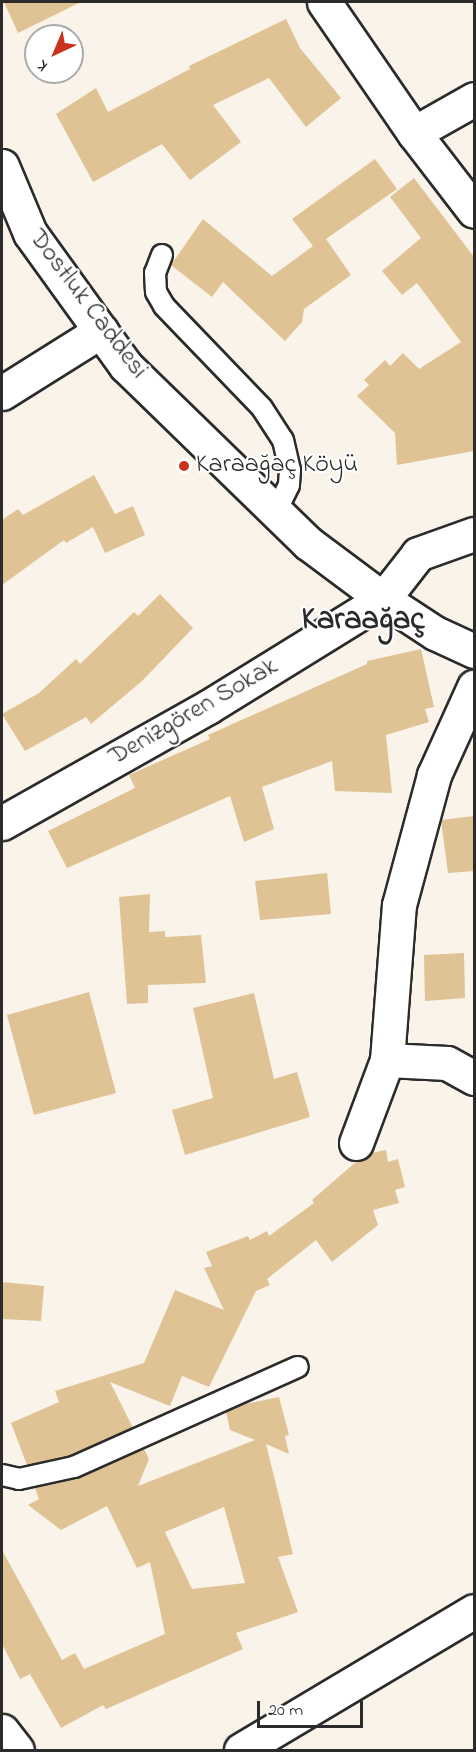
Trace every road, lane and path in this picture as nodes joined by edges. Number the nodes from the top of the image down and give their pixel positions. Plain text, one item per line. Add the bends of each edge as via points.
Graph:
1 (324, 2) edge
2 (474, 99) edge
3 (414, 133) junction
4 (2, 166) edge
5 (474, 211) edge
6 (162, 255) dead end
7 (101, 331) junction
8 (2, 393) edge
9 (276, 512) junction
10 (474, 534) edge
11 (383, 599) junction
12 (474, 651) edge
13 (474, 687) edge
14 (2, 823) edge
15 (387, 1060) junction
16 (474, 1078) edge
17 (356, 1143) dead end
18 (298, 1367) dead end
19 (2, 1475) edge
20 (474, 1611) edge
21 (2, 1731) edge
22 (17, 1750) edge
23 (242, 1750) edge

1 - 3 street
2 - 3 street
3 - 5 street
4 - 7 street, Dostluk Caddesi via 30,233
6 - 9 lane via 154,273 160,299 262,408 283,440 289,485
7 - 8 street
7 - 9 street, Dostluk Caddesi via 126,366
9 - 11 street, Dostluk Caddesi via 308,543
10 - 11 street via 418,554
11 - 12 street, Dostluk Caddesi via 435,633
11 - 14 street, Denizgören Sokak via 208,707
13 - 15 street via 434,775 399,905
15 - 16 street via 447,1063
15 - 17 street
18 - 19 lane via 74,1467 19,1479
20 - 23 street
21 - 22 street

